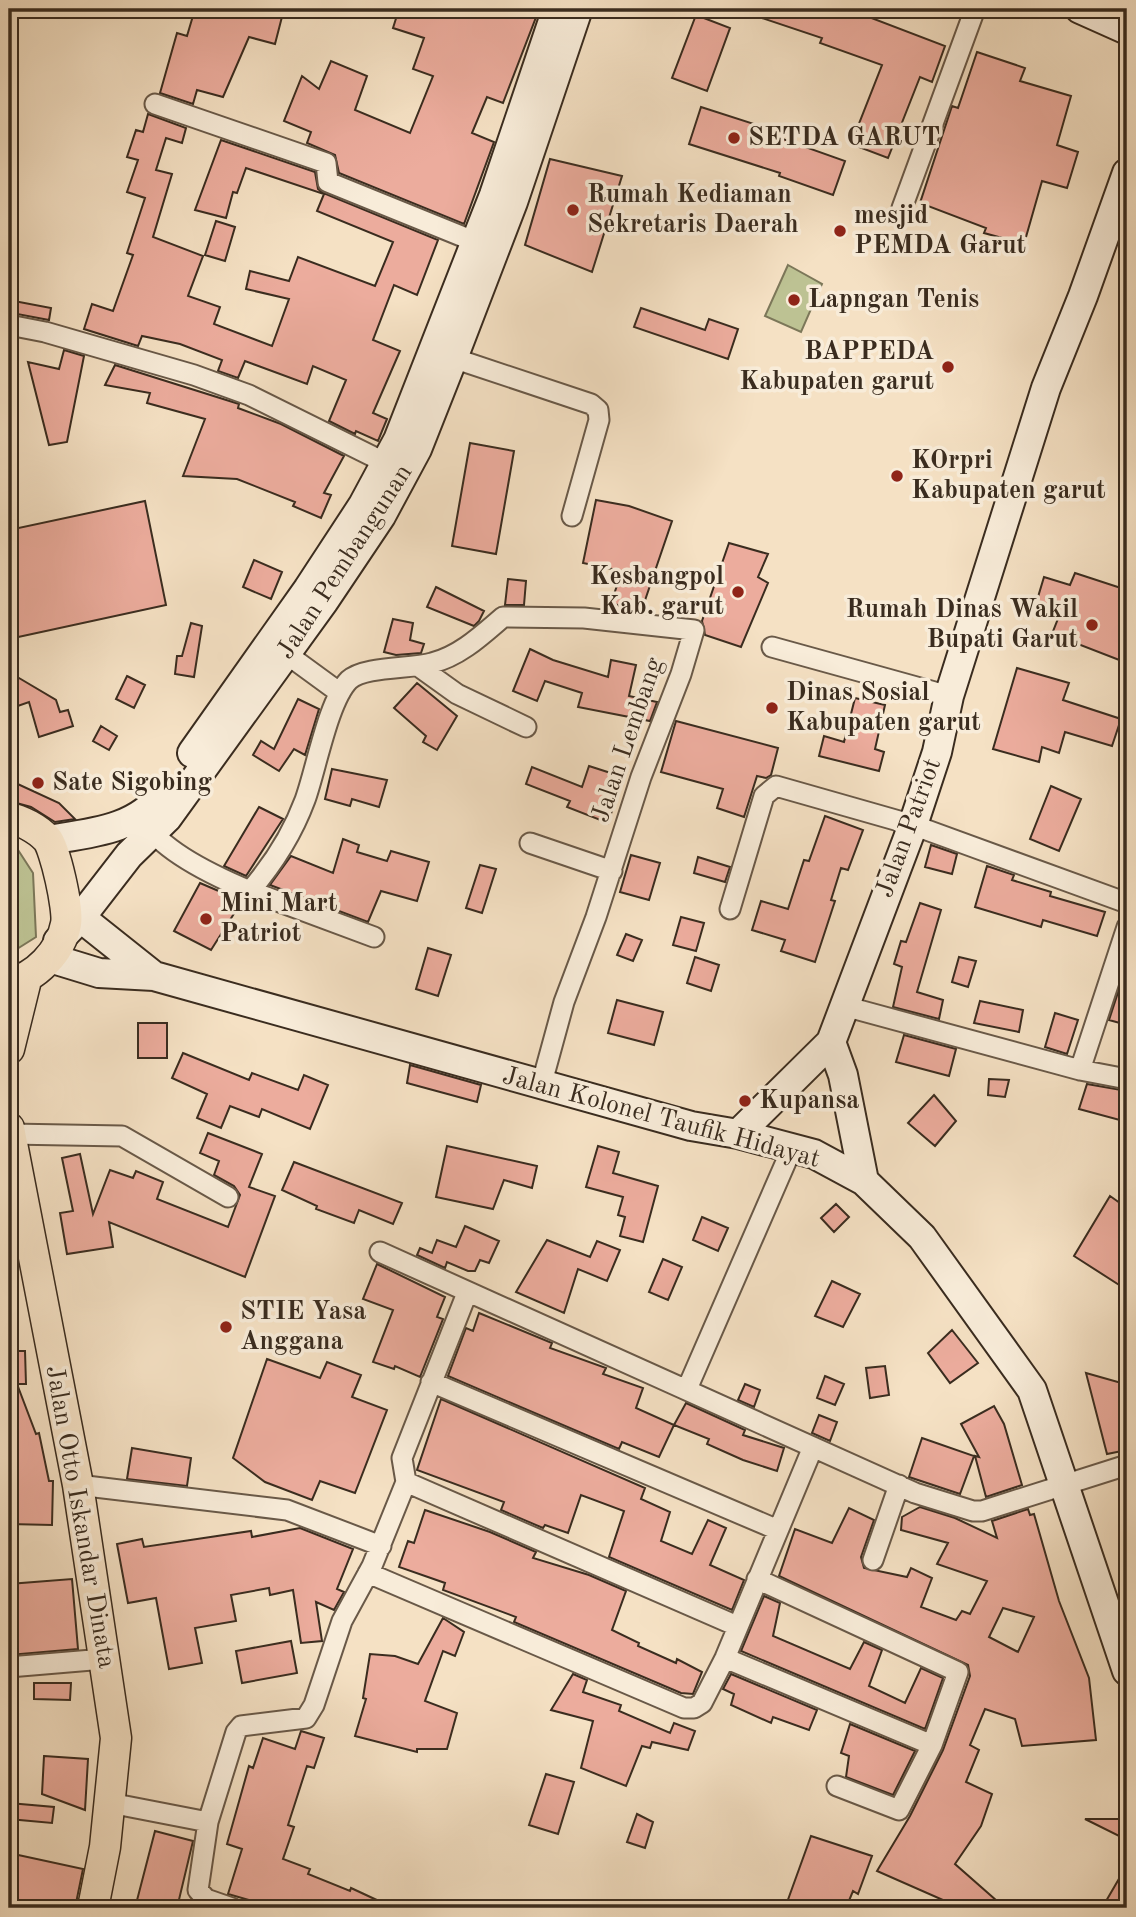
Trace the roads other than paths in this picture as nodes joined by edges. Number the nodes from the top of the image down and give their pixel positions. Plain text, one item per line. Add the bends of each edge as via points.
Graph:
1 (557, 9) edge
2 (578, 9) edge
3 (975, 9) edge
4 (1080, 9) edge
5 (1127, 30) edge
6 (557, 38) junction
7 (155, 104) dead end
8 (1127, 173) edge
9 (902, 208) dead end
10 (488, 229) junction
11 (9, 325) edge
12 (453, 358) junction
13 (395, 468) junction
14 (572, 516) dead end
15 (772, 647) dead end
16 (278, 648) junction
17 (418, 666) junction
18 (340, 692) junction
19 (949, 696) junction
20 (527, 727) dead end
21 (9, 818) edge
22 (146, 823) junction
23 (913, 825) junction
24 (109, 829) junction
25 (48, 840) junction
26 (530, 843) dead end
27 (129, 855) junction
28 (611, 871) junction
29 (250, 891) junction
30 (1127, 903) edge
31 (730, 909) dead end
32 (73, 911) junction
33 (1127, 927) edge
34 (374, 937) dead end
35 (54, 949) junction
36 (155, 976) junction
37 (18, 981) edge
38 (844, 1006) junction
39 (831, 1042) junction
40 (9, 1049) edge
41 (1080, 1070) junction
42 (1127, 1079) edge
43 (541, 1086) junction
44 (9, 1131) edge
45 (738, 1134) junction
46 (792, 1148) junction
47 (863, 1181) junction
48 (228, 1197) dead end
49 (380, 1252) dead end
50 (467, 1293) junction
51 (431, 1382) junction
52 (687, 1390) junction
53 (813, 1447) junction
54 (1127, 1465) edge
55 (406, 1482) junction
56 (78, 1485) junction
57 (900, 1485) junction
58 (1066, 1486) junction
59 (778, 1530) junction
60 (381, 1546) junction
61 (873, 1560) dead end
62 (368, 1573) junction
63 (757, 1579) junction
64 (737, 1626) junction
65 (725, 1658) junction
66 (104, 1659) junction
67 (9, 1667) edge
68 (1127, 1671) edge
69 (932, 1745) junction
70 (837, 1787) dead end
71 (110, 1803) junction
72 (208, 1822) junction
73 (93, 1908) edge
74 (232, 1908) edge

1 - 6 main road, Jalan Pembangunan
2 - 6 main road, Jalan Pembangunan
3 - 9 street
4 - 5 main road
6 - 10 main road, Jalan Pembangunan
7 - 10 street via 326,163 328,182
8 - 19 main road, Jalan Patriot via 1046,388
10 - 12 main road, Jalan Pembangunan
10 - 13 main road, Jalan Pembangunan via 398,440
11 - 13 street via 194,375 249,395
12 - 13 main road, Jalan Pembangunan
12 - 14 street via 598,410
13 - 16 main road, Jalan Pembangunan via 381,516
15 - 19 street
16 - 18 street
16 - 22 main road, Jalan Pembangunan via 167,818
17 - 18 street, Jalan Lembang via 372,671 350,679
17 - 20 street via 457,694
17 - 28 street, Jalan Lembang via 470,645 503,617 584,618 694,630
18 - 29 street via 287,842
19 - 23 main road, Jalan Patriot
21 - 25 main road
22 - 24 main road, Jalan Pembangunan
22 - 27 main road, Jalan Pembangunan
22 - 29 street via 183,856
23 - 30 street
23 - 31 street via 784,786 769,789
23 - 38 main road, Jalan Patriot
24 - 25 main road, Jalan Pembangunan
24 - 27 main road
25 - 32 main road
26 - 28 street
27 - 32 main road, Jalan Pembangunan
28 - 43 street, Jalan Lembang via 564,1002
29 - 34 street
32 - 35 main road
32 - 36 main road
33 - 41 street
35 - 36 main road via 99,973
35 - 37 main road
36 - 43 main road, Jalan Kolonel Taufik Hidayat
37 - 40 main road
38 - 39 main road, Jalan Patriot
38 - 41 street
39 - 45 main road, Jalan Patriot
39 - 47 main road via 843,1074
41 - 42 street
43 - 45 main road, Jalan Kolonel Taufik Hidayat
44 - 48 street via 122,1136
44 - 56 main road, Jalan Otto Iskandar Dinata
45 - 46 main road, Jalan Kolonel Taufik Hidayat
46 - 47 main road, Jalan Kolonel Taufik Hidayat via 814,1154
46 - 52 street
47 - 58 main road, Jalan Kolonel Taufik Hidayat via 922,1237 1032,1390
49 - 50 street
50 - 51 street
50 - 52 street
51 - 55 street via 402,1458
51 - 59 street
52 - 53 street
53 - 57 street
53 - 59 street
54 - 58 street
55 - 60 street
55 - 64 street
56 - 60 street via 287,1510
56 - 66 main road, Jalan Otto Iskandar Dinata
57 - 58 street via 973,1511
57 - 61 street
58 - 68 main road, Jalan Kolonel Taufik Hidayat
59 - 63 street
60 - 62 street
62 - 65 street via 684,1708 702,1703
62 - 72 street via 342,1621 306,1718 248,1724 236,1732
63 - 64 street
63 - 69 street via 958,1672
64 - 65 street
65 - 69 street
66 - 67 street
66 - 71 main road, Jalan Otto Iskandar Dinata via 116,1738
69 - 70 street via 899,1810
71 - 72 street
71 - 73 main road, Jalan Otto Iskandar Dinata
72 - 74 street via 198,1891 206,1899

